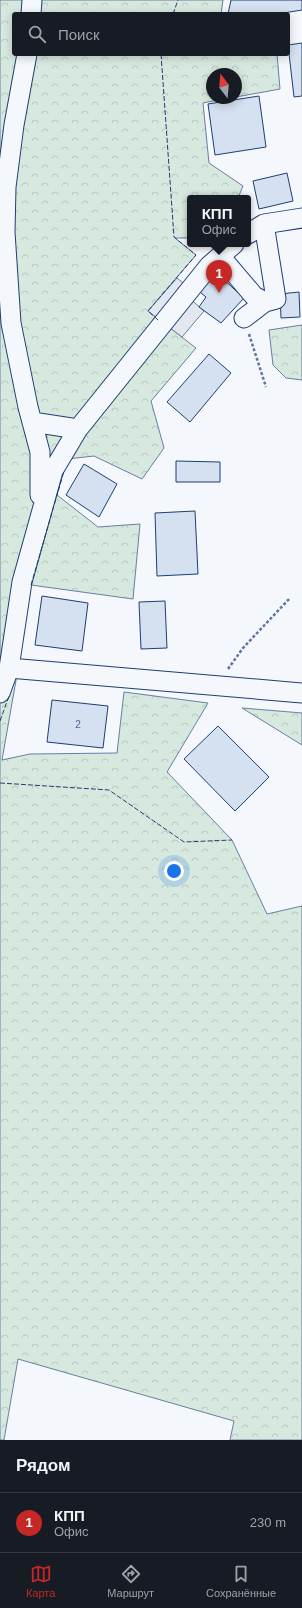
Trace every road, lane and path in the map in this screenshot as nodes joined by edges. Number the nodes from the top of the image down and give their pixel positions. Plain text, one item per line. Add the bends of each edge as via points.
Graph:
1 (32, 0) edge
2 (31, 12) edge
3 (27, 56) edge
4 (302, 218) edge
5 (264, 224) junction
6 (251, 232) edge
7 (221, 255) edge
8 (265, 302) junction
9 (244, 318) joint
10 (266, 387) dead end
11 (32, 422) junction
12 (78, 429) junction
13 (40, 517) junction
14 (290, 598) dead end
15 (9, 668) junction
16 (216, 686) junction
17 (0, 693) edge
18 (302, 693) edge

1 - 2 street
3 - 11 street via 6,187 5,232 11,323
4 - 5 street
5 - 6 street
5 - 8 street via 276,299
7 - 8 street via 254,296
7 - 12 street
8 - 9 street
9 - 10 path
11 - 12 street
11 - 13 street via 40,452
12 - 13 street via 53,471
13 - 15 street via 22,582
14 - 16 path via 242,648
15 - 16 street
15 - 17 street
16 - 18 street

